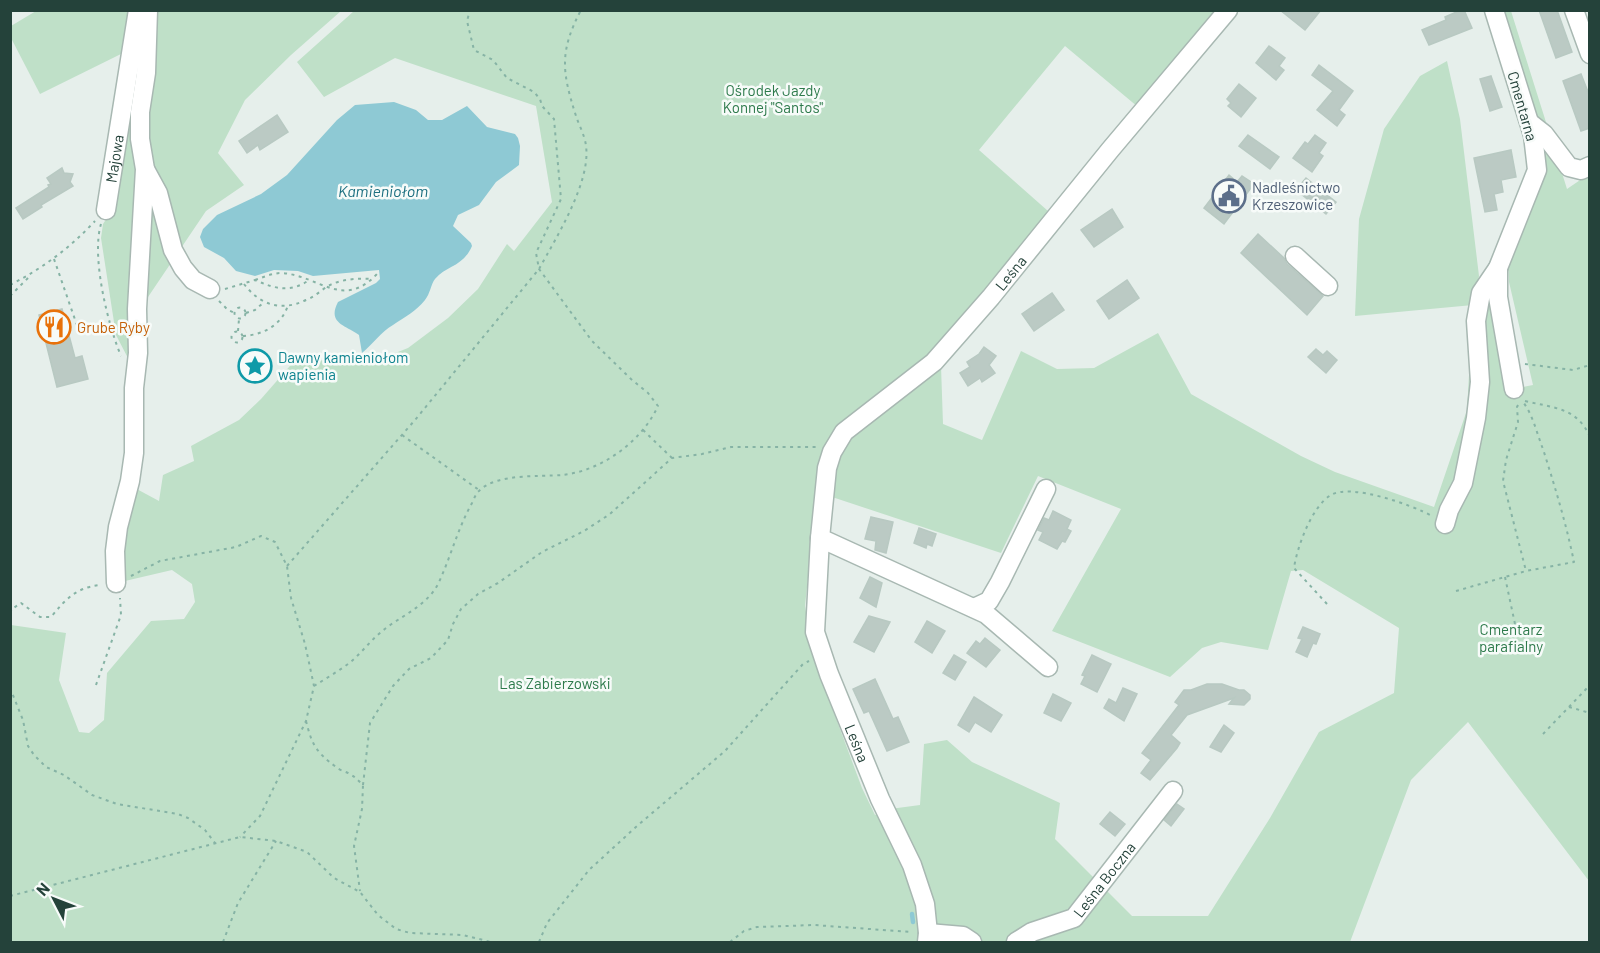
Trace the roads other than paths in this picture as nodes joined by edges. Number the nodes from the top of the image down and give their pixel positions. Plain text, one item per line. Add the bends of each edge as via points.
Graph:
1 (138, 10) edge
2 (148, 10) edge
3 (1228, 10) edge
4 (1494, 10) edge
5 (1574, 10) edge
6 (1590, 54) edge
7 (128, 70) junction
8 (110, 74) dead end
9 (1530, 123) junction
10 (1590, 166) edge
11 (145, 169) junction
12 (106, 210) road end
13 (1295, 256) dead end
14 (1498, 268) junction
15 (1328, 286) dead end
16 (212, 289) road end
17 (1518, 394) road end
18 (1046, 489) dead end
19 (1445, 524) road end
20 (820, 538) junction
21 (117, 584) road end
22 (974, 608) junction
23 (1048, 667) dead end
24 (1173, 791) dead end
25 (928, 938) edge
26 (972, 942) edge
27 (1016, 942) edge

1 - 7 street, Majowa
2 - 11 street via 140,112
3 - 20 street, Leśna via 934,362 844,432 827,468
4 - 9 street, Cmentarna
5 - 6 street
7 - 8 street
7 - 12 street, Majowa
9 - 10 street via 1569,167 1581,170
9 - 14 street, Cmentarna via 1538,170
11 - 16 street via 158,193 173,250 183,268 193,280
11 - 21 street via 134,453 118,526
13 - 15 street
14 - 17 street, Cmentarna via 1498,297
14 - 19 street, Cmentarna via 1481,293 1476,321 1480,382 1476,418 1463,483
18 - 22 street via 989,601
20 - 22 street
20 - 25 street, Leśna via 815,632 880,799 912,865 925,904
22 - 23 street
24 - 27 street, Leśna Boczna via 1074,918 1032,932
25 - 26 street via 963,936

